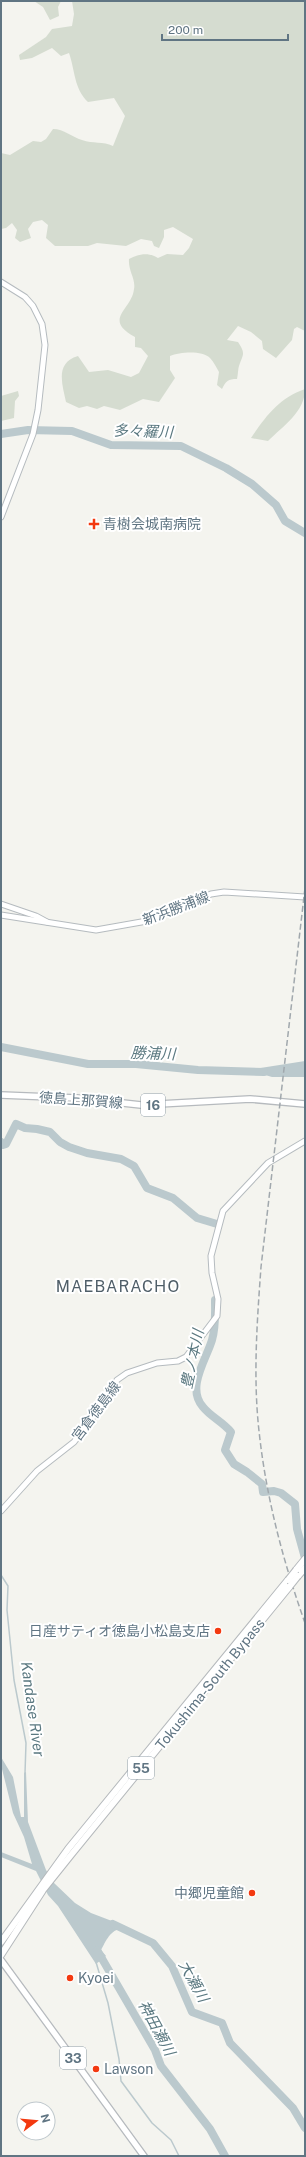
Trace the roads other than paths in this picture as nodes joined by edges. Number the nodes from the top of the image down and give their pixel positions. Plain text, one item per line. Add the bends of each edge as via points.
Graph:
1 (1, 282) edge
2 (2, 508) edge
3 (1, 517) edge
4 (305, 897) edge
5 (1, 904) edge
6 (1, 915) edge
7 (50, 924) junction
8 (1, 1095) edge
9 (305, 1104) edge
10 (305, 1141) edge
11 (1, 1511) edge
12 (305, 1559) edge
13 (305, 1568) edge
14 (297, 1573) junction
15 (42, 1888) junction
16 (1, 1942) edge
17 (1, 1954) edge
18 (1, 1960) edge
19 (144, 2156) edge

1 - 2 main road via 28,301 42,324 45,345 35,426
2 - 3 main road
4 - 7 main road, 新浜勝浦線 via 224,892 211,894 147,921 124,926 96,930
5 - 7 main road via 36,916
6 - 7 main road, 新浜勝浦線
8 - 9 main road, 徳島上那賀線 / 16 via 77,1098 141,1105 250,1099
10 - 11 main road, 宮倉徳島線 via 268,1163 223,1211 211,1256 218,1300 217,1316 186,1357 127,1373 117,1380 74,1442 37,1471
12 - 14 highway, Tokushima-South Bypass / 55
13 - 14 highway, Tokushima-South Bypass / 55
14 - 15 highway, Tokushima-South Bypass / 55, bridge
15 - 16 highway, Tokushima-South Bypass / 55
15 - 17 highway, Tokushima-South Bypass / 55
18 - 19 main road, 33

